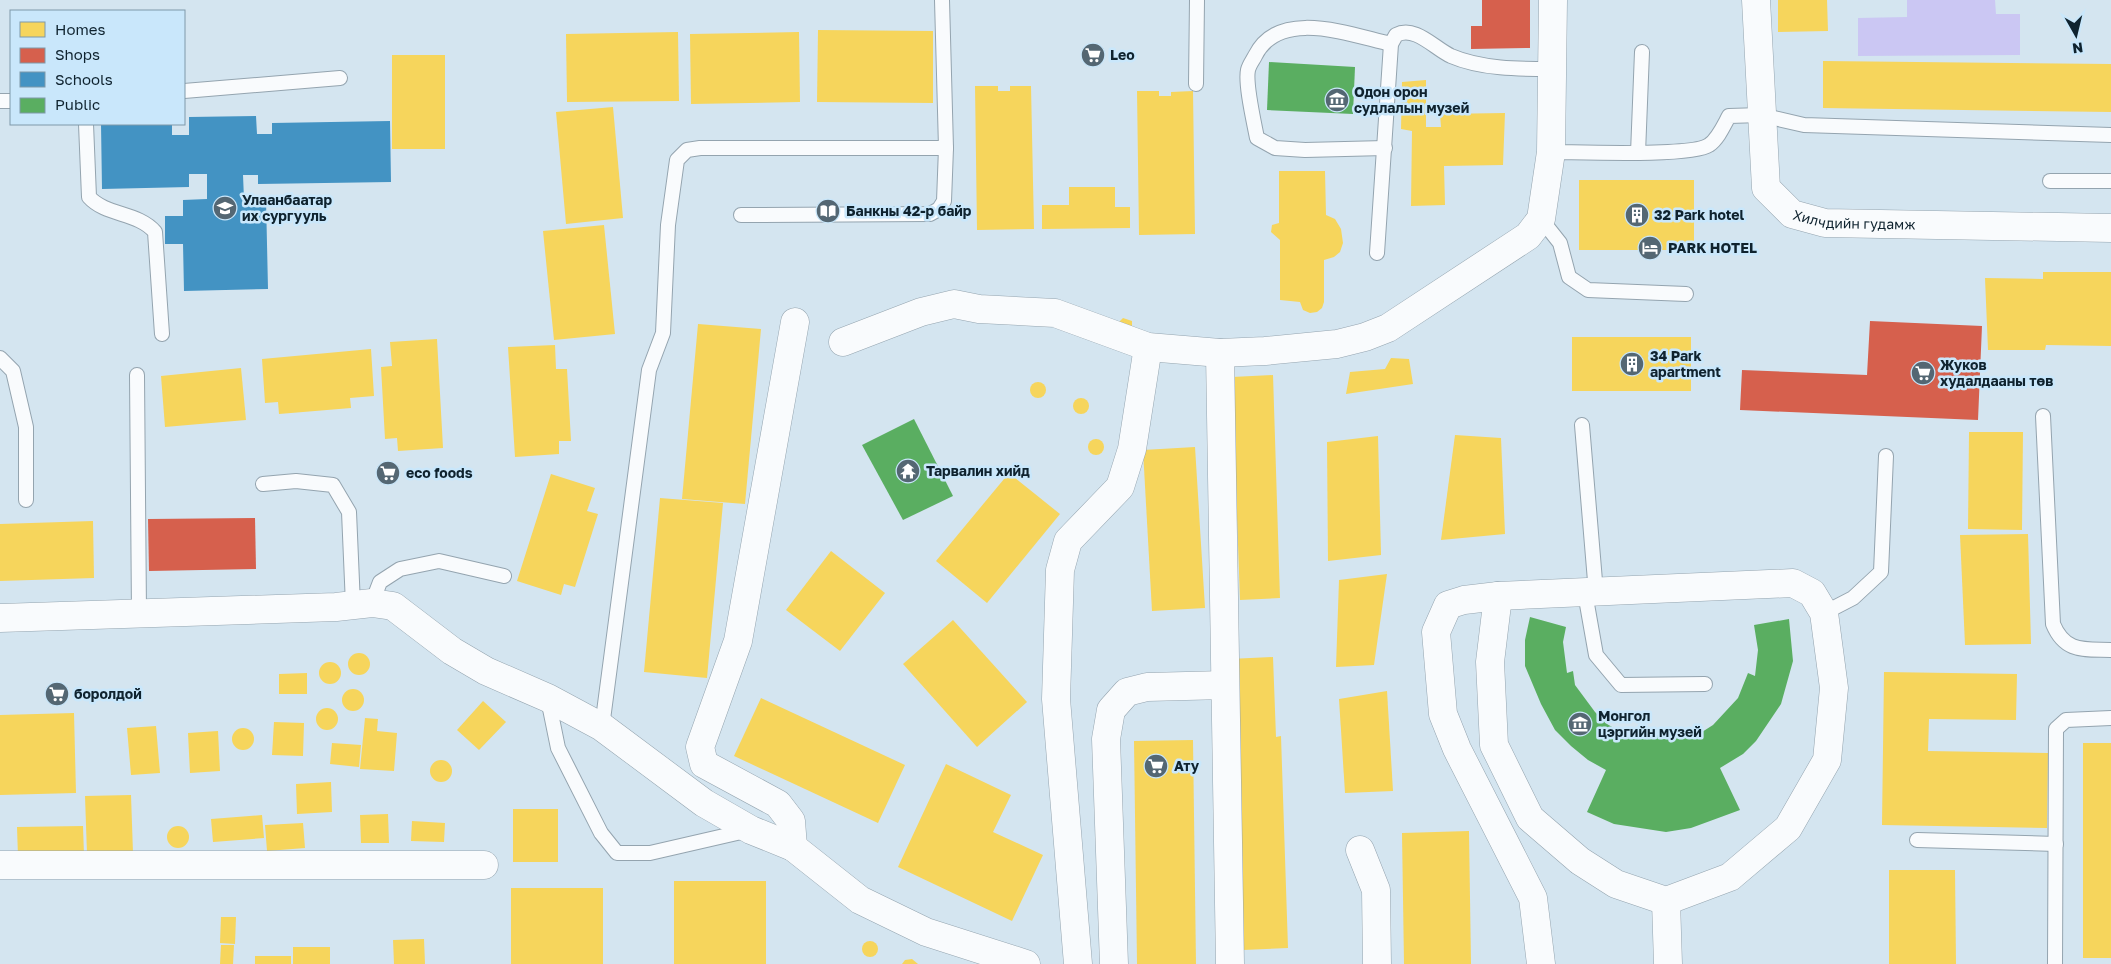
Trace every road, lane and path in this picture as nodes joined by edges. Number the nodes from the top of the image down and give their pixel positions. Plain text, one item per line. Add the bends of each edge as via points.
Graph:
1 (942, 0) edge
2 (1197, 0) edge
3 (1553, 0) edge
4 (1756, 0) edge
5 (1391, 44) junction
6 (1642, 52) dead end
7 (1552, 69) junction
8 (340, 78) dead end
9 (1196, 84) dead end
10 (185, 91) edge
11 (1761, 115) junction
12 (86, 125) edge
13 (2111, 135) edge
14 (946, 148) junction
15 (1385, 148) junction
16 (1551, 152) junction
17 (1638, 153) junction
18 (2050, 180) dead end
19 (2111, 181) edge
20 (741, 216) dead end
21 (1541, 219) junction
22 (2111, 228) edge
23 (1377, 253) dead end
24 (1686, 294) dead end
25 (795, 322) dead end
26 (162, 334) dead end
27 (843, 342) dead end
28 (1148, 347) junction
29 (1220, 353) junction
30 (0, 358) edge
31 (137, 375) dead end
32 (2043, 416) dead end
33 (1582, 425) dead end
34 (1886, 456) dead end
35 (263, 484) dead end
36 (26, 500) dead end
37 (504, 576) dead end
38 (1590, 593) junction
39 (1498, 596) junction
40 (363, 604) junction
41 (138, 613) junction
42 (1824, 613) junction
43 (0, 618) edge
44 (2111, 650) edge
45 (1705, 684) dead end
46 (1225, 685) junction
47 (548, 698) junction
48 (2111, 718) edge
49 (602, 727) junction
50 (750, 830) junction
51 (1917, 840) dead end
52 (2056, 844) junction
53 (793, 846) junction
54 (1360, 850) dead end
55 (0, 865) edge
56 (484, 866) dead end
57 (1666, 901) junction
58 (1026, 964) edge
59 (1078, 964) edge
60 (1114, 964) edge
61 (1230, 964) edge
62 (1378, 964) edge
63 (1541, 964) edge
64 (1668, 964) edge
65 (2056, 964) edge

1 - 14 lane
2 - 9 lane
3 - 7 street
4 - 11 street, Хилчдийн гудамж
5 - 7 lane via 1396,36 1406,32 1452,56 1485,66
5 - 15 lane
5 - 15 lane via 1309,28 1280,31 1260,45 1248,70 1257,138 1275,148
6 - 17 lane
7 - 16 street
8 - 10 lane
11 - 13 lane via 1804,126
11 - 17 lane via 1729,116 1710,145 1696,150
11 - 22 street, Хилчдийн гудамж via 1766,188 1792,214 1825,223
12 - 26 lane via 89,196 95,204 145,223 155,232
14 - 20 lane via 944,201 930,214
14 - 49 lane via 700,148 688,150 677,160 668,225 663,333 648,380
15 - 23 lane
16 - 17 lane
16 - 21 street
18 - 19 lane
21 - 24 lane via 1560,243 1569,277 1588,290
21 - 29 street via 1528,236 1388,328 1365,338 1266,352
25 - 53 street via 738,641 700,747 704,764 778,804 792,821
27 - 28 street via 921,312 954,304 979,309 1055,313
28 - 29 street
28 - 59 street via 1132,449 1120,487 1068,541 1060,570 1056,699
29 - 46 street
30 - 36 lane via 13,371 26,427
31 - 41 lane
32 - 44 lane via 2053,624 2058,635 2072,647
33 - 38 lane
34 - 42 lane via 1881,572 1853,598
35 - 40 lane via 296,481 333,485 350,512
37 - 40 lane via 439,560 400,569 380,582
38 - 39 street
38 - 42 street via 1793,583 1812,593
38 - 45 lane via 1596,656 1621,685
39 - 57 street via 1490,662 1494,745 1530,818 1580,861 1616,884
39 - 63 street via 1464,600 1448,606 1436,632 1443,714 1456,749 1533,898
40 - 41 street
40 - 47 street via 393,606 452,651 486,671
41 - 43 street
42 - 57 street via 1834,688 1827,760 1788,828 1730,877
46 - 60 street via 1147,687 1127,692 1111,710 1106,740
46 - 61 street
47 - 49 street
47 - 50 lane via 558,748 601,833 617,852 650,853
48 - 52 lane via 2066,720 2056,729
49 - 50 street via 704,803
50 - 53 street
51 - 52 lane
52 - 65 lane
53 - 58 street via 860,900 926,932
54 - 62 street via 1376,890
55 - 56 street
57 - 64 street

